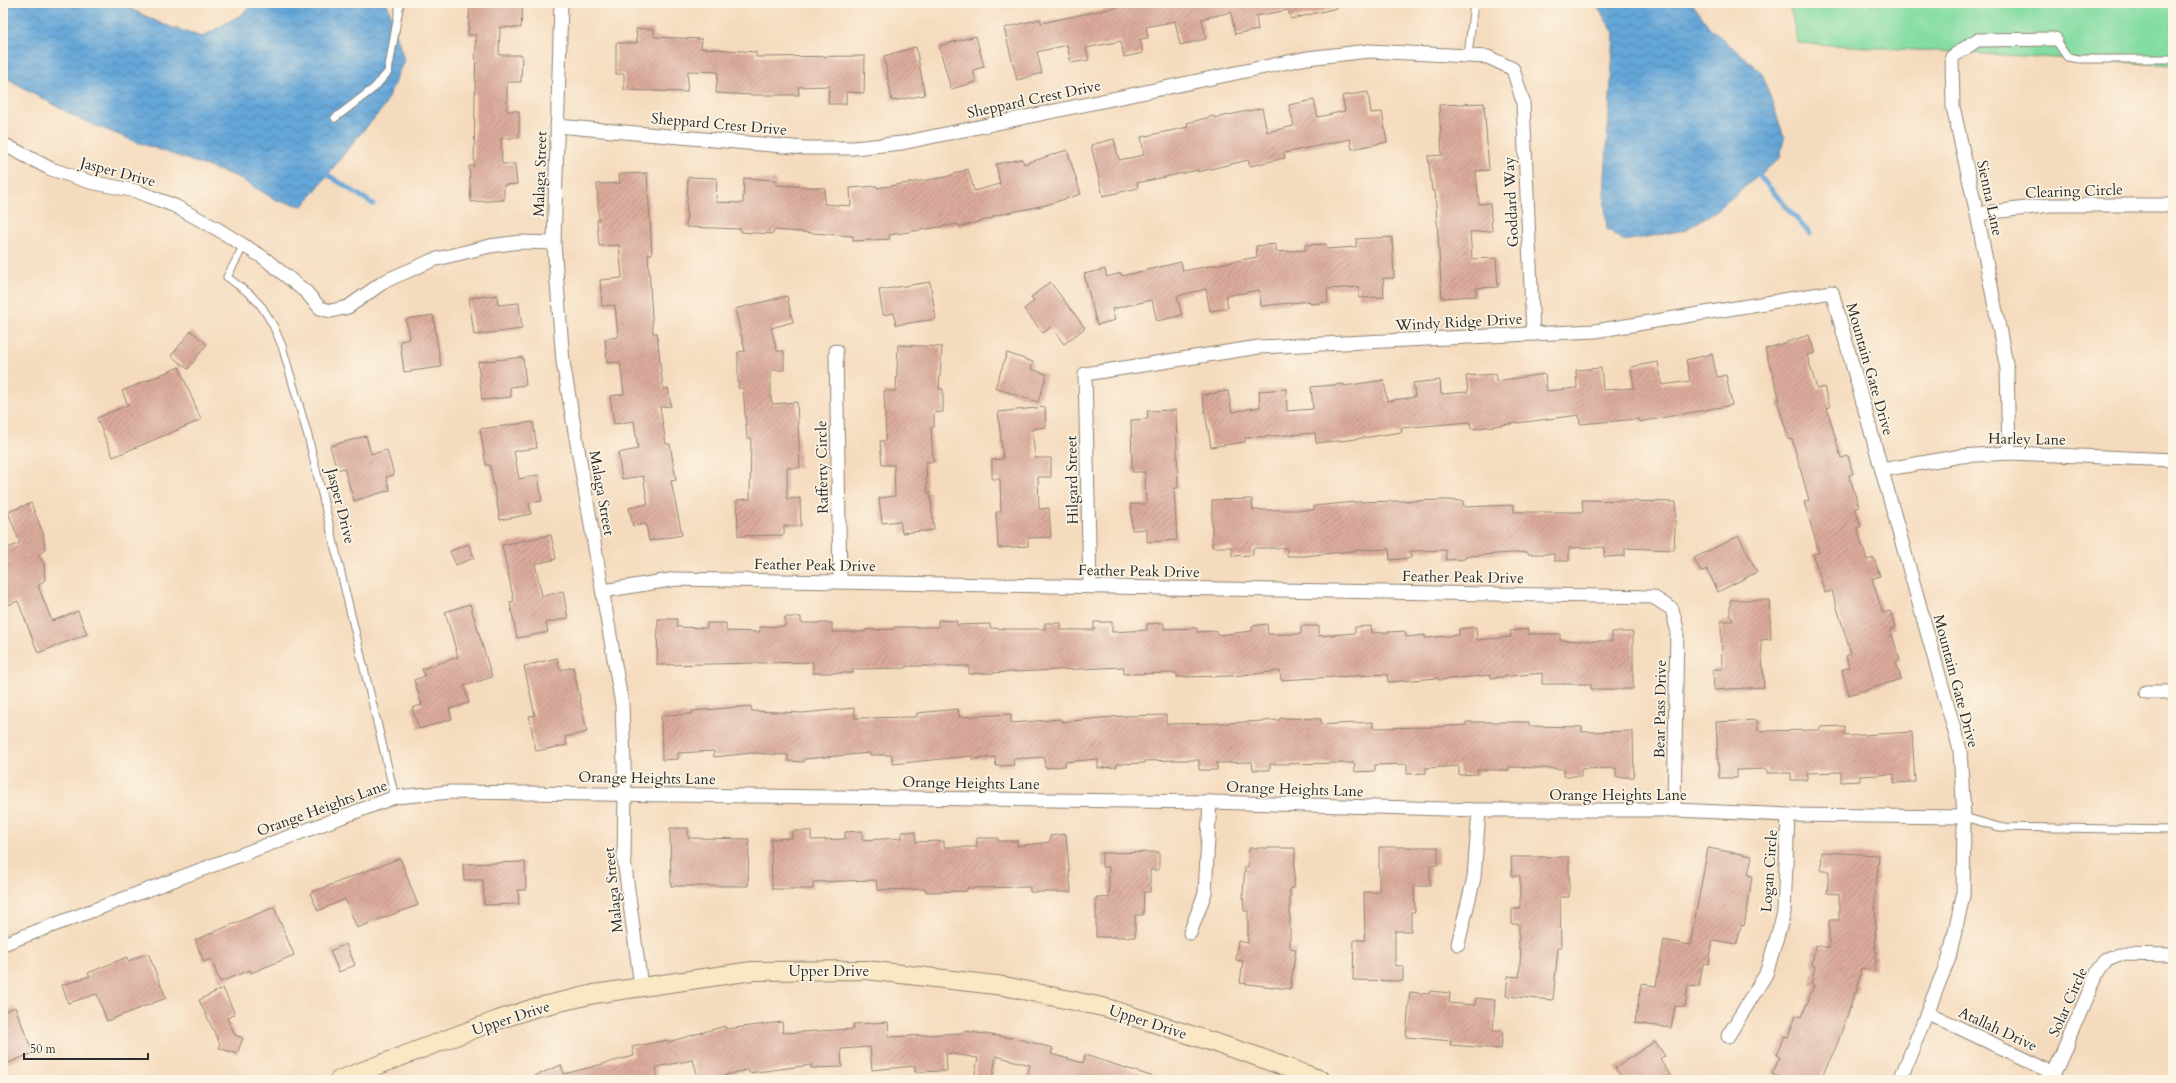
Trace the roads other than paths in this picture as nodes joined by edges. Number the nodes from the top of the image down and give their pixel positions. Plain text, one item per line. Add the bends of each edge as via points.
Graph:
1 (400, 3) edge
2 (561, 3) edge
3 (1474, 3) edge
4 (2055, 40) joint
5 (1468, 56) junction
6 (2173, 59) edge
7 (1513, 69) joint
8 (335, 118) dead end
9 (557, 126) junction
10 (3, 144) edge
11 (2173, 205) edge
12 (1977, 214) junction
13 (554, 244) junction
14 (244, 245) junction
15 (1832, 292) joint
16 (1533, 334) junction
17 (836, 352) dead end
18 (1085, 374) joint
19 (2009, 453) junction
20 (2173, 460) edge
21 (1882, 470) junction
22 (840, 582) junction
23 (1090, 586) junction
24 (603, 591) junction
25 (1672, 609) joint
26 (2146, 692) dead end
27 (2173, 692) edge
28 (625, 793) junction
29 (395, 797) junction
30 (1210, 802) junction
31 (1479, 810) junction
32 (1674, 810) junction
33 (1788, 815) junction
34 (1964, 817) junction
35 (2173, 830) edge
36 (1190, 932) dead end
37 (3, 944) edge
38 (1458, 944) dead end
39 (2173, 955) edge
40 (641, 986) junction
41 (1928, 1013) junction
42 (1728, 1036) dead end
43 (2053, 1077) edge
44 (339, 1080) edge
45 (1321, 1080) edge
46 (1900, 1080) edge

1 - 8 lane via 388,72 374,88
2 - 9 street, Malaga Street
3 - 5 lane
4 - 6 lane via 2067,57
4 - 12 street, Sienna Lane via 1977,40 1952,57 1953,107
5 - 7 street, Sheppard Crest Drive via 1488,57
5 - 9 street, Sheppard Crest Drive via 1369,51 1307,58 902,143 854,148 804,148
7 - 16 street, Goddard Way via 1523,102
9 - 13 street, Malaga Street
10 - 14 street, Jasper Drive via 52,169 90,182 136,191 175,206
11 - 12 street, Clearing Circle via 2050,205
12 - 19 street, Sienna Lane via 2007,369
13 - 14 street, Jasper Drive via 520,242 440,258 408,269 384,281 348,307 331,311 320,308 296,283
13 - 24 street, Malaga Street via 563,362
14 - 29 lane, Jasper Drive via 227,277 250,294 262,307 273,324 282,346 308,436
15 - 16 street, Windy Ridge Drive via 1595,332
15 - 21 street, Mountain Gate Drive
16 - 18 street, Windy Ridge Drive via 1259,347
17 - 22 street, Rafferty Circle
18 - 23 street, Hilgard Street
19 - 20 street, Harley Lane
19 - 21 street, Harley Lane via 1961,456
21 - 34 street, Mountain Gate Drive via 1960,750
22 - 23 street, Feather Peak Drive
22 - 24 street, Feather Peak Drive via 676,579
23 - 25 street, Feather Peak Drive via 1653,597
24 - 28 street, Malaga Street via 622,705
25 - 32 street, Bear Pass Drive via 1678,629
26 - 27 street
28 - 29 street, Orange Heights Lane via 451,792
28 - 30 street, Orange Heights Lane
28 - 40 street, Malaga Street via 624,860
29 - 37 street, Orange Heights Lane
30 - 31 street, Orange Heights Lane
30 - 36 street via 1205,894
31 - 32 street, Orange Heights Lane
31 - 38 street via 1474,878
32 - 33 street, Orange Heights Lane
33 - 34 street, Orange Heights Lane
33 - 42 street, Logan Circle via 1784,913 1766,974
34 - 35 lane via 1999,827
34 - 41 street, Mountain Gate Drive via 1963,896 1949,958
39 - 43 street, Solar Circle via 2120,954 2107,959 2098,971
40 - 44 main road, Upper Drive via 586,996 498,1020
40 - 45 main road, Upper Drive via 752,971 866,970 1004,986 1107,1008 1250,1054
41 - 43 street, Atallah Drive
41 - 46 street, Mountain Gate Drive

